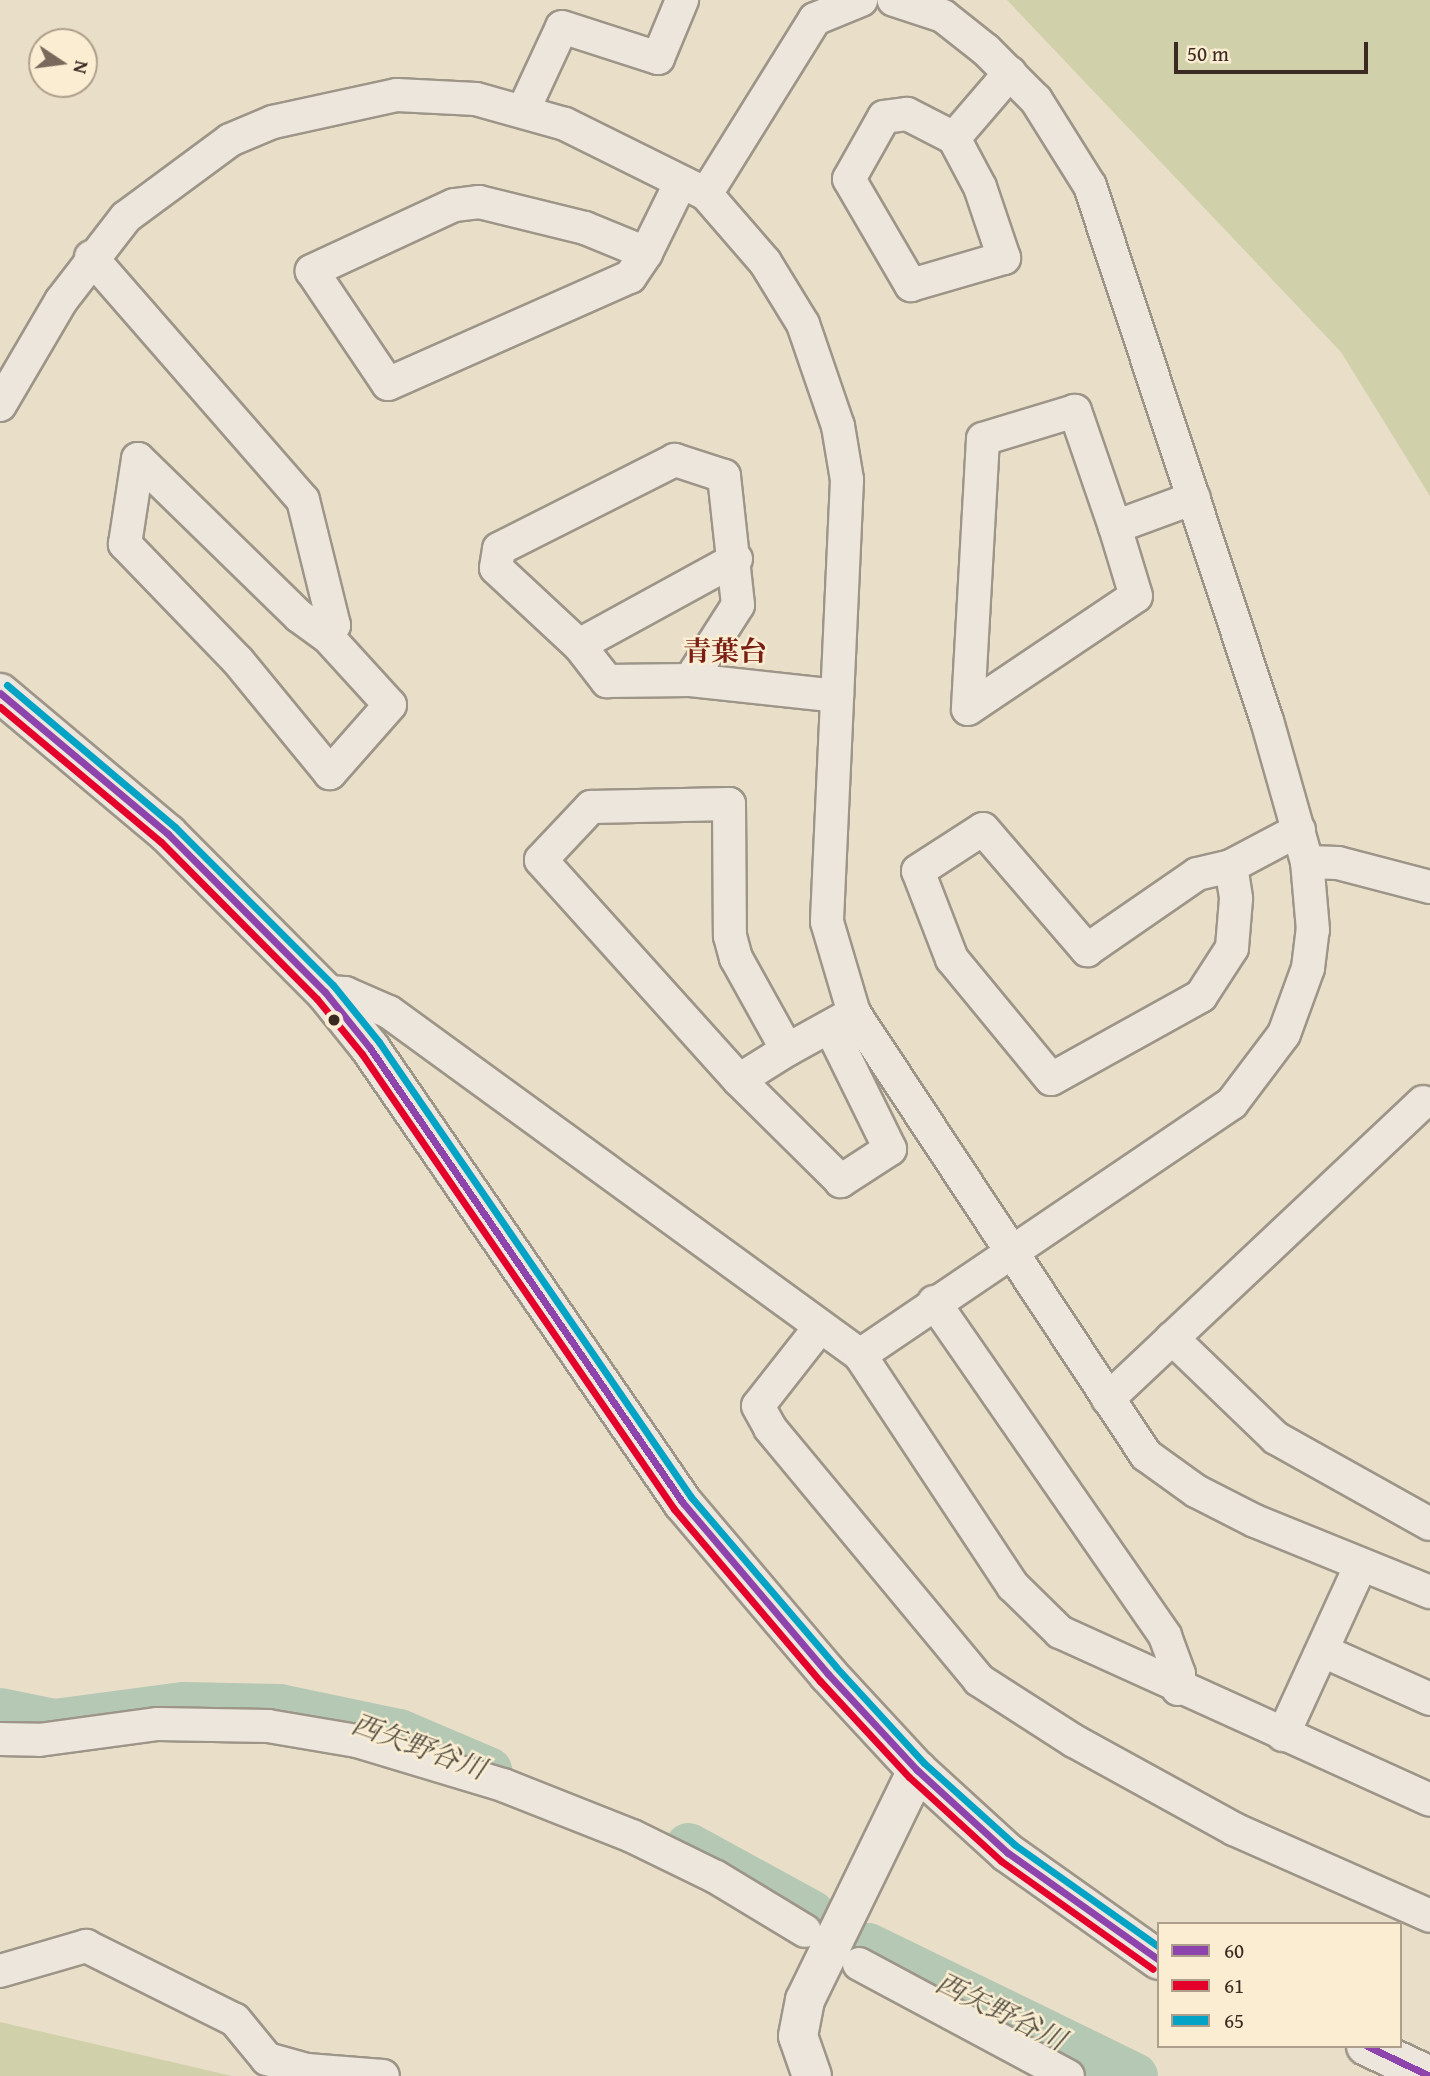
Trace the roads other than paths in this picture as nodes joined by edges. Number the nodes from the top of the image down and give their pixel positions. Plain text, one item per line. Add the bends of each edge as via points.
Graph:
1 (682, 0) edge
2 (861, 0) edge
3 (894, 0) edge
4 (564, 13) edge
5 (1010, 73) junction
6 (524, 109) junction
7 (954, 138) junction
8 (693, 188) junction
9 (646, 253) junction
10 (91, 257) junction
11 (0, 405) edge
12 (1194, 498) junction
13 (1115, 527) junction
14 (736, 559) junction
15 (327, 636) junction
16 (579, 645) junction
17 (690, 680) junction
18 (0, 693) edge
19 (837, 696) junction
20 (1298, 830) junction
21 (1307, 862) junction
22 (1231, 866) junction
23 (1430, 887) edge
24 (325, 992) junction
25 (842, 1020) junction
26 (787, 1050) junction
27 (739, 1080) junction
28 (1423, 1102) dead end
29 (1014, 1250) junction
30 (934, 1302) junction
31 (820, 1327) junction
32 (1172, 1338) junction
33 (860, 1355) junction
34 (1108, 1398) junction
35 (1430, 1524) edge
36 (1361, 1565) junction
37 (1430, 1592) edge
38 (1325, 1652) junction
39 (1178, 1689) junction
40 (1430, 1699) edge
41 (1283, 1735) junction
42 (0, 1739) edge
43 (917, 1770) junction
44 (1430, 1800) edge
45 (1430, 1916) edge
46 (805, 1931) dead end
47 (1157, 1959) edge
48 (859, 1964) dead end
49 (0, 1971) edge
50 (1370, 2048) edge
51 (808, 2074) edge
52 (383, 2076) edge
53 (1068, 2076) edge
54 (1430, 2076) edge

1 - 4 street via 658,58
2 - 8 street via 815,19
3 - 5 street via 943,16
4 - 6 street
5 - 7 street
5 - 12 street via 1036,100 1090,186
6 - 8 street via 640,158
6 - 10 street via 434,93 330,105 274,122 193,164 126,217
7 - 7 street via 980,187 1004,258 911,285 849,179 884,117 907,114
8 - 9 street
8 - 19 street via 765,262 803,324 838,426 847,480
9 - 9 street via 630,277 388,384 312,271 454,205 479,202 585,228
10 - 11 street
10 - 15 street via 303,500 334,625
12 - 13 street
12 - 20 street
13 - 13 street via 1136,596 968,709 982,439 1075,411
14 - 16 street
14 - 16 street via 724,477 675,460 499,549 496,568
14 - 17 street via 738,605
15 - 15 street via 390,705 330,773 238,661 125,544 138,459 299,616
16 - 17 street via 607,681
17 - 19 street
18 - 24 street via 169,834
19 - 25 street via 827,922
20 - 21 street
20 - 22 street
21 - 23 street via 1338,863
21 - 29 street via 1313,930 1308,968 1272,1054 1232,1103
22 - 22 street via 1197,874 1087,950 983,829 918,871 952,959 1051,1079 1201,996 1232,948 1236,900
24 - 31 street via 354,996 389,1013
24 - 43 street via 719,1552
25 - 26 street
25 - 27 street via 890,1149 841,1181
25 - 29 street
26 - 27 street
26 - 27 street via 736,958 730,936 729,804 591,807 541,860
28 - 32 street
29 - 30 street
29 - 34 street
30 - 33 street
30 - 39 street via 1165,1636 1180,1674
31 - 33 street
31 - 45 street via 758,1406 770,1428 979,1680 1074,1741 1234,1829
32 - 34 street
32 - 35 street via 1276,1438
33 - 39 street via 1013,1586 1036,1611 1082,1646
34 - 36 street via 1146,1455 1166,1472 1255,1521
36 - 37 street
36 - 38 street
38 - 40 street
38 - 41 street
39 - 41 street
41 - 44 street
42 - 46 street via 38,1740 158,1724 268,1726 357,1741 503,1785 632,1836 716,1877
43 - 47 street via 1008,1853
43 - 51 street via 806,2000 798,2035
48 - 53 street
49 - 52 street via 86,1945 235,2020 267,2059 307,2070
50 - 54 street

